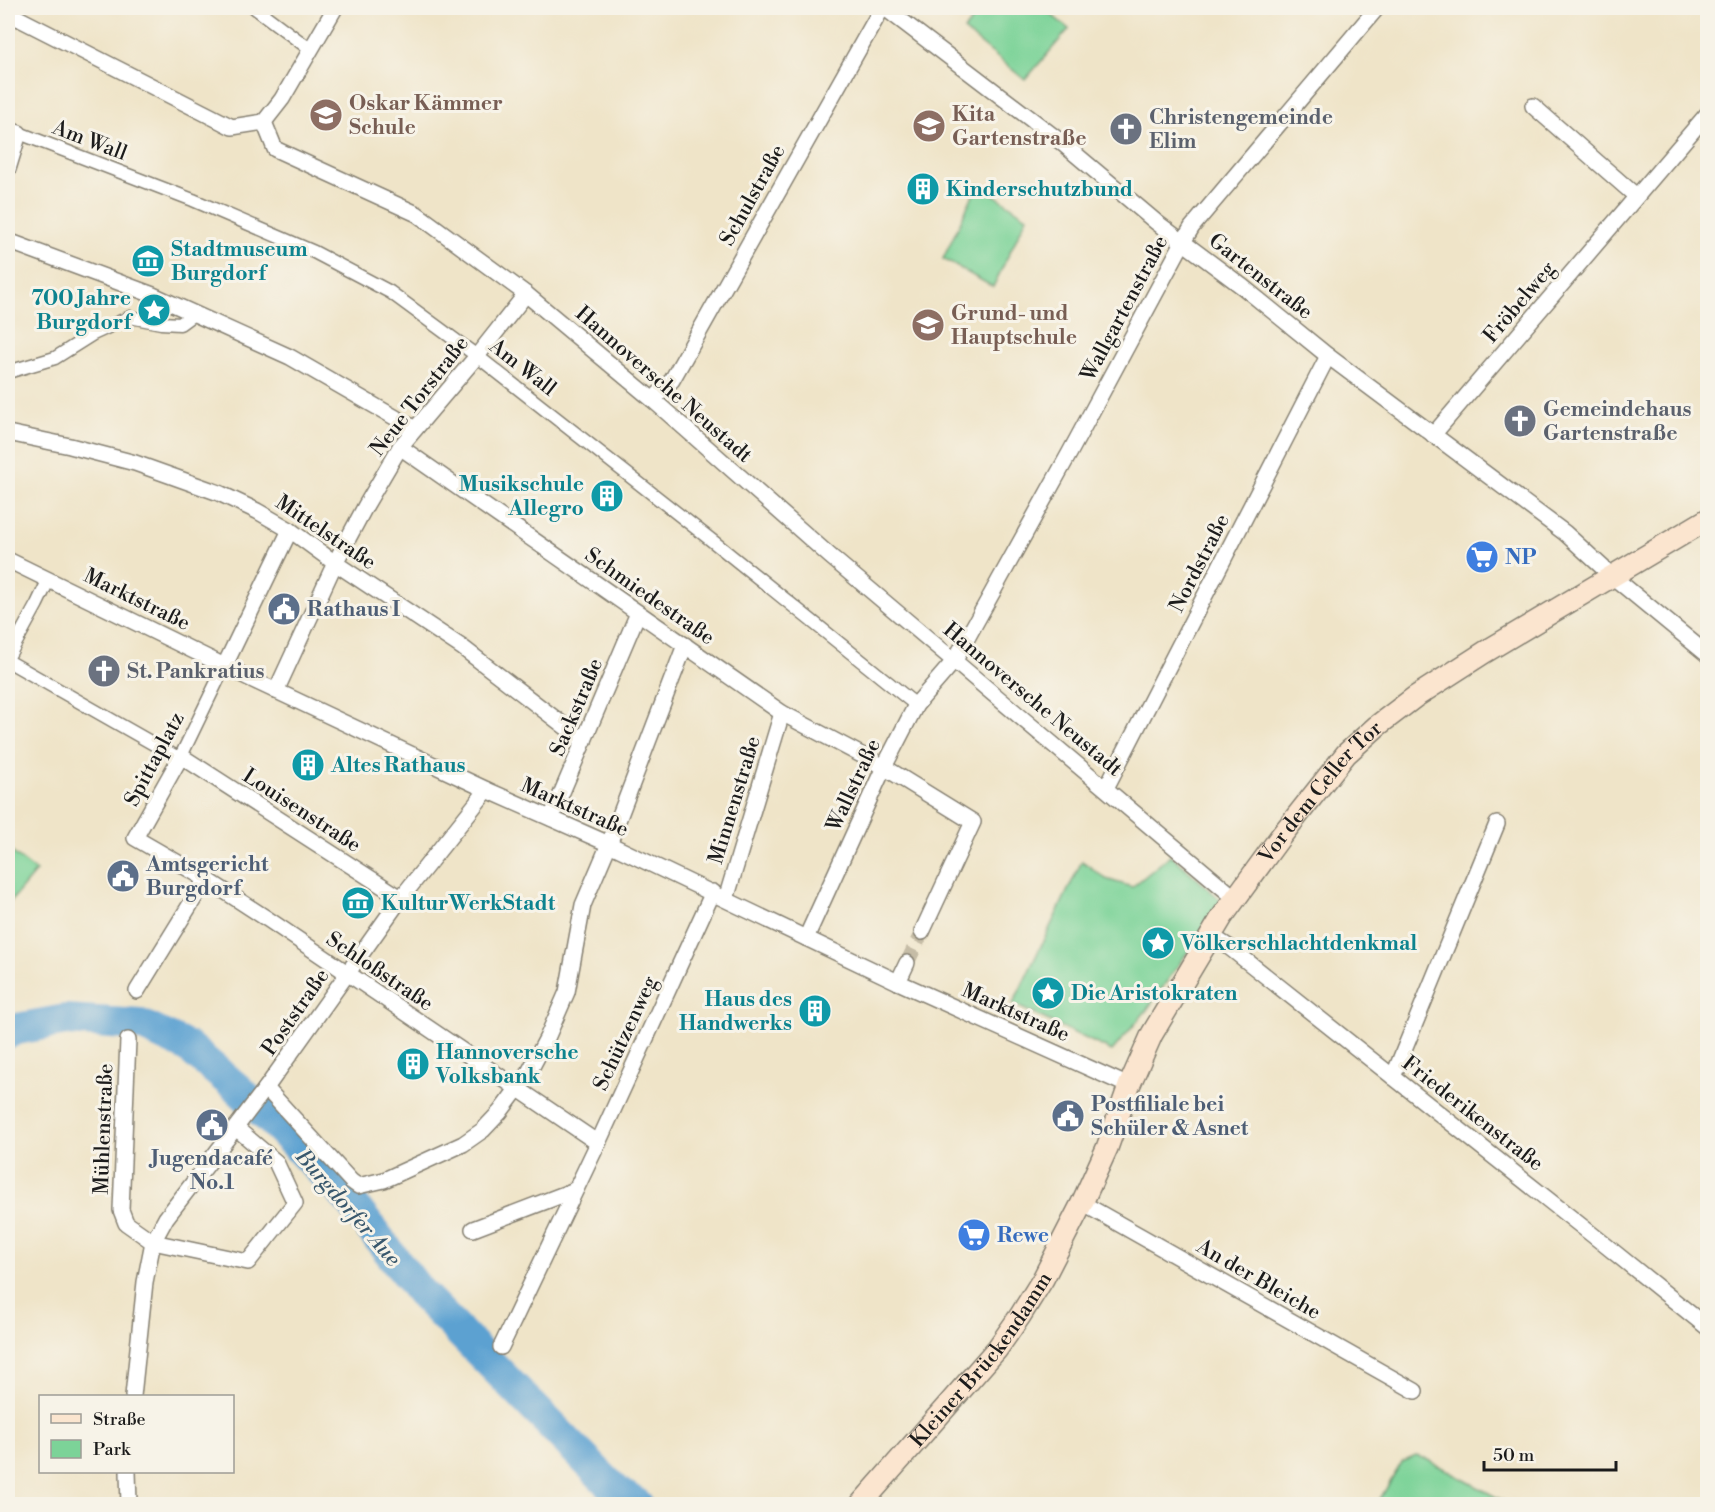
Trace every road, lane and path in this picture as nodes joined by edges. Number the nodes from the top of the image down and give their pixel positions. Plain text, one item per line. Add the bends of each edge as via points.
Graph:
1 (255, 8) edge
2 (335, 8) edge
3 (884, 8) edge
4 (1377, 8) edge
5 (8, 13) edge
6 (311, 50) junction
7 (1533, 106) dead end
8 (1707, 113) edge
9 (264, 122) junction
10 (13, 132) edge
11 (8, 169) edge
12 (1636, 196) junction
13 (8, 241) edge
14 (1183, 242) junction
15 (526, 294) junction
16 (195, 313) junction
17 (477, 356) junction
18 (1328, 356) junction
19 (8, 372) edge
20 (653, 400) junction
21 (415, 429) junction
22 (8, 433) edge
23 (1433, 435) junction
24 (400, 447) junction
25 (1707, 519) edge
26 (290, 530) junction
27 (8, 560) edge
28 (335, 563) junction
29 (1612, 576) junction
30 (49, 579) junction
31 (638, 613) junction
32 (685, 645) junction
33 (1707, 655) edge
34 (8, 659) edge
35 (955, 660) junction
36 (225, 665) junction
37 (276, 691) junction
38 (916, 705) junction
39 (782, 713) junction
40 (584, 741) junction
41 (181, 757) junction
42 (884, 767) junction
43 (1106, 788) junction
44 (487, 790) junction
45 (551, 818) junction
46 (1497, 824) dead end
47 (135, 838) joint
48 (609, 844) junction
49 (206, 879) junction
50 (719, 896) junction
51 (401, 898) junction
52 (1235, 898) junction
53 (922, 932) tunnel mouth
54 (1210, 935) junction
55 (806, 938) junction
56 (908, 963) tunnel mouth
57 (347, 974) junction
58 (898, 982) junction
59 (137, 991) dead end
60 (128, 1040) dead end
61 (1393, 1077) junction
62 (1129, 1086) junction
63 (516, 1089) junction
64 (264, 1091) junction
65 (236, 1128) junction
66 (598, 1143) junction
67 (575, 1190) junction
68 (1083, 1203) junction
69 (473, 1229) dead end
70 (153, 1242) junction
71 (1707, 1328) edge
72 (501, 1347) dead end
73 (1415, 1391) dead end
74 (133, 1395) edge
75 (129, 1473) edge
76 (129, 1504) edge
77 (861, 1504) edge

1 - 6 street
2 - 6 street
3 - 14 street, Gartenstraße
3 - 20 street, Schulstraße via 672,380
4 - 14 street, Wallgartenstraße
5 - 9 street via 232,127
6 - 9 street
7 - 12 street
8 - 12 street, Fröbelweg
9 - 15 street, Hannoversche Neustadt via 275,149 417,214
10 - 11 street
10 - 17 street, Am Wall via 193,200 314,252 390,292
12 - 23 street, Fröbelweg
13 - 16 street
14 - 18 street, Gartenstraße
14 - 35 street, Wallgartenstraße
15 - 17 street, Neue Torstraße
15 - 20 street, Hannoversche Neustadt
16 - 19 street via 180,324 130,317 55,358
16 - 21 street via 290,357
17 - 21 street, Neue Torstraße
17 - 38 street, Am Wall
18 - 23 street, Gartenstraße
18 - 43 street, Nordstraße
20 - 35 street, Hannoversche Neustadt
21 - 24 street, Neue Torstraße
22 - 26 street, Mittelstraße via 135,463 219,493
23 - 29 street, Gartenstraße via 1564,533
24 - 28 street, Neue Torstraße
24 - 31 street, Schmiedestraße
25 - 29 main road, Vor dem Celler Tor
26 - 28 street, Mittelstraße
26 - 36 street
27 - 30 street, Marktstraße
28 - 37 street, Neue Torstraße
28 - 40 street, Mittelstraße via 464,648
29 - 33 street, Gartenstraße
29 - 52 main road, Vor dem Celler Tor via 1485,652 1377,726 1346,754
30 - 34 street
30 - 36 street, Marktstraße
31 - 32 street, Schmiedestraße
31 - 40 street, Sackstraße
32 - 39 street, Schmiedestraße
32 - 48 street
34 - 41 street
35 - 38 street, Wallstraße
35 - 43 street, Hannoversche Neustadt
36 - 37 street, Marktstraße
36 - 41 street, Spittaplatz
37 - 44 street, Marktstraße
38 - 42 street, Wallstraße
39 - 42 street, Schmiedestraße
39 - 50 street, Minnenstraße
40 - 45 street, Sackstraße
41 - 47 street, Spittaplatz
41 - 51 street, Louisenstraße
42 - 53 street, Schmiedestraße via 973,822
42 - 55 street, Wallstraße
43 - 52 street, Hannoversche Neustadt
44 - 45 street, Marktstraße
44 - 51 street, Poststraße
45 - 48 street, Marktstraße
46 - 61 street
47 - 49 street, Schloßstraße
48 - 50 street, Marktstraße
48 - 63 street via 583,905 567,992 547,1038
49 - 57 street, Schloßstraße
49 - 59 street
50 - 55 street, Marktstraße
50 - 66 street, Schützenweg
51 - 57 street, Poststraße
52 - 54 main road, Vor dem Celler Tor
54 - 61 street, Friederikenstraße
54 - 62 main road, Vor dem Celler Tor via 1152,1034
55 - 58 street, Marktstraße
56 - 58 street
57 - 63 street, Schloßstraße
57 - 64 street, Poststraße
58 - 62 street, Marktstraße
60 - 70 street, Mühlenstraße via 121,1210 126,1223
61 - 71 street, Friederikenstraße
62 - 68 main road, Vor dem Celler Tor
63 - 64 street via 483,1130 463,1144 384,1180 358,1186
63 - 66 street, Schloßstraße
64 - 65 street, Poststraße
65 - 70 street, Poststraße via 166,1218
65 - 70 street via 276,1162 295,1203 248,1262
66 - 67 street, Schützenweg
67 - 69 street
67 - 72 street, Schützenweg
68 - 73 street, An der Bleiche
68 - 77 main road, Kleiner Brückendamm via 1043,1280 997,1349
70 - 74 street, Poststraße
75 - 76 street

